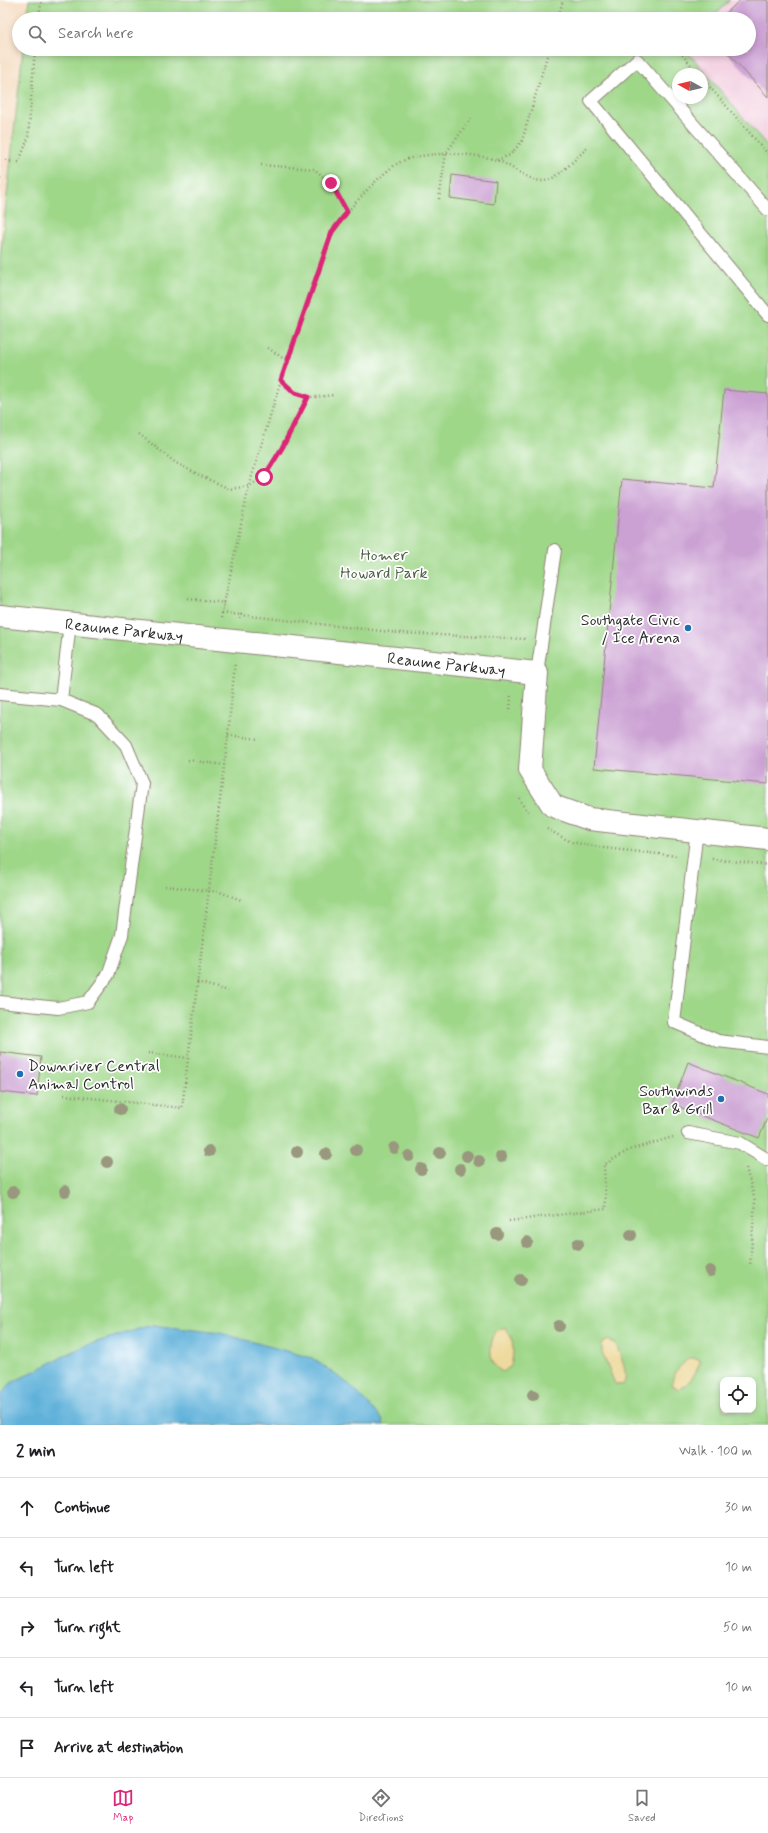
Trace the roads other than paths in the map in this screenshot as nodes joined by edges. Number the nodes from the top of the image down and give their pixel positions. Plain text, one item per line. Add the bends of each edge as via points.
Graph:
1 (768, 210) edge
2 (768, 315) edge
3 (555, 550) dead end
4 (0, 616) edge
5 (70, 624) junction
6 (537, 673) junction
7 (0, 694) edge
8 (61, 700) junction
9 (697, 830) junction
10 (768, 839) edge
11 (0, 1002) edge
12 (768, 1047) edge
13 (688, 1133) road end
14 (768, 1160) edge

1 - 2 lane via 637,60 591,101
3 - 6 lane
4 - 5 street, Reaume Parkway
5 - 6 street, Reaume Parkway
5 - 8 lane
6 - 9 street via 530,770 553,806 590,819
7 - 8 lane
8 - 11 lane via 98,715 126,745 142,783 122,935 108,975 88,1002 58,1008
9 - 10 street
9 - 12 lane via 674,1022 718,1041
13 - 14 lane via 740,1143

